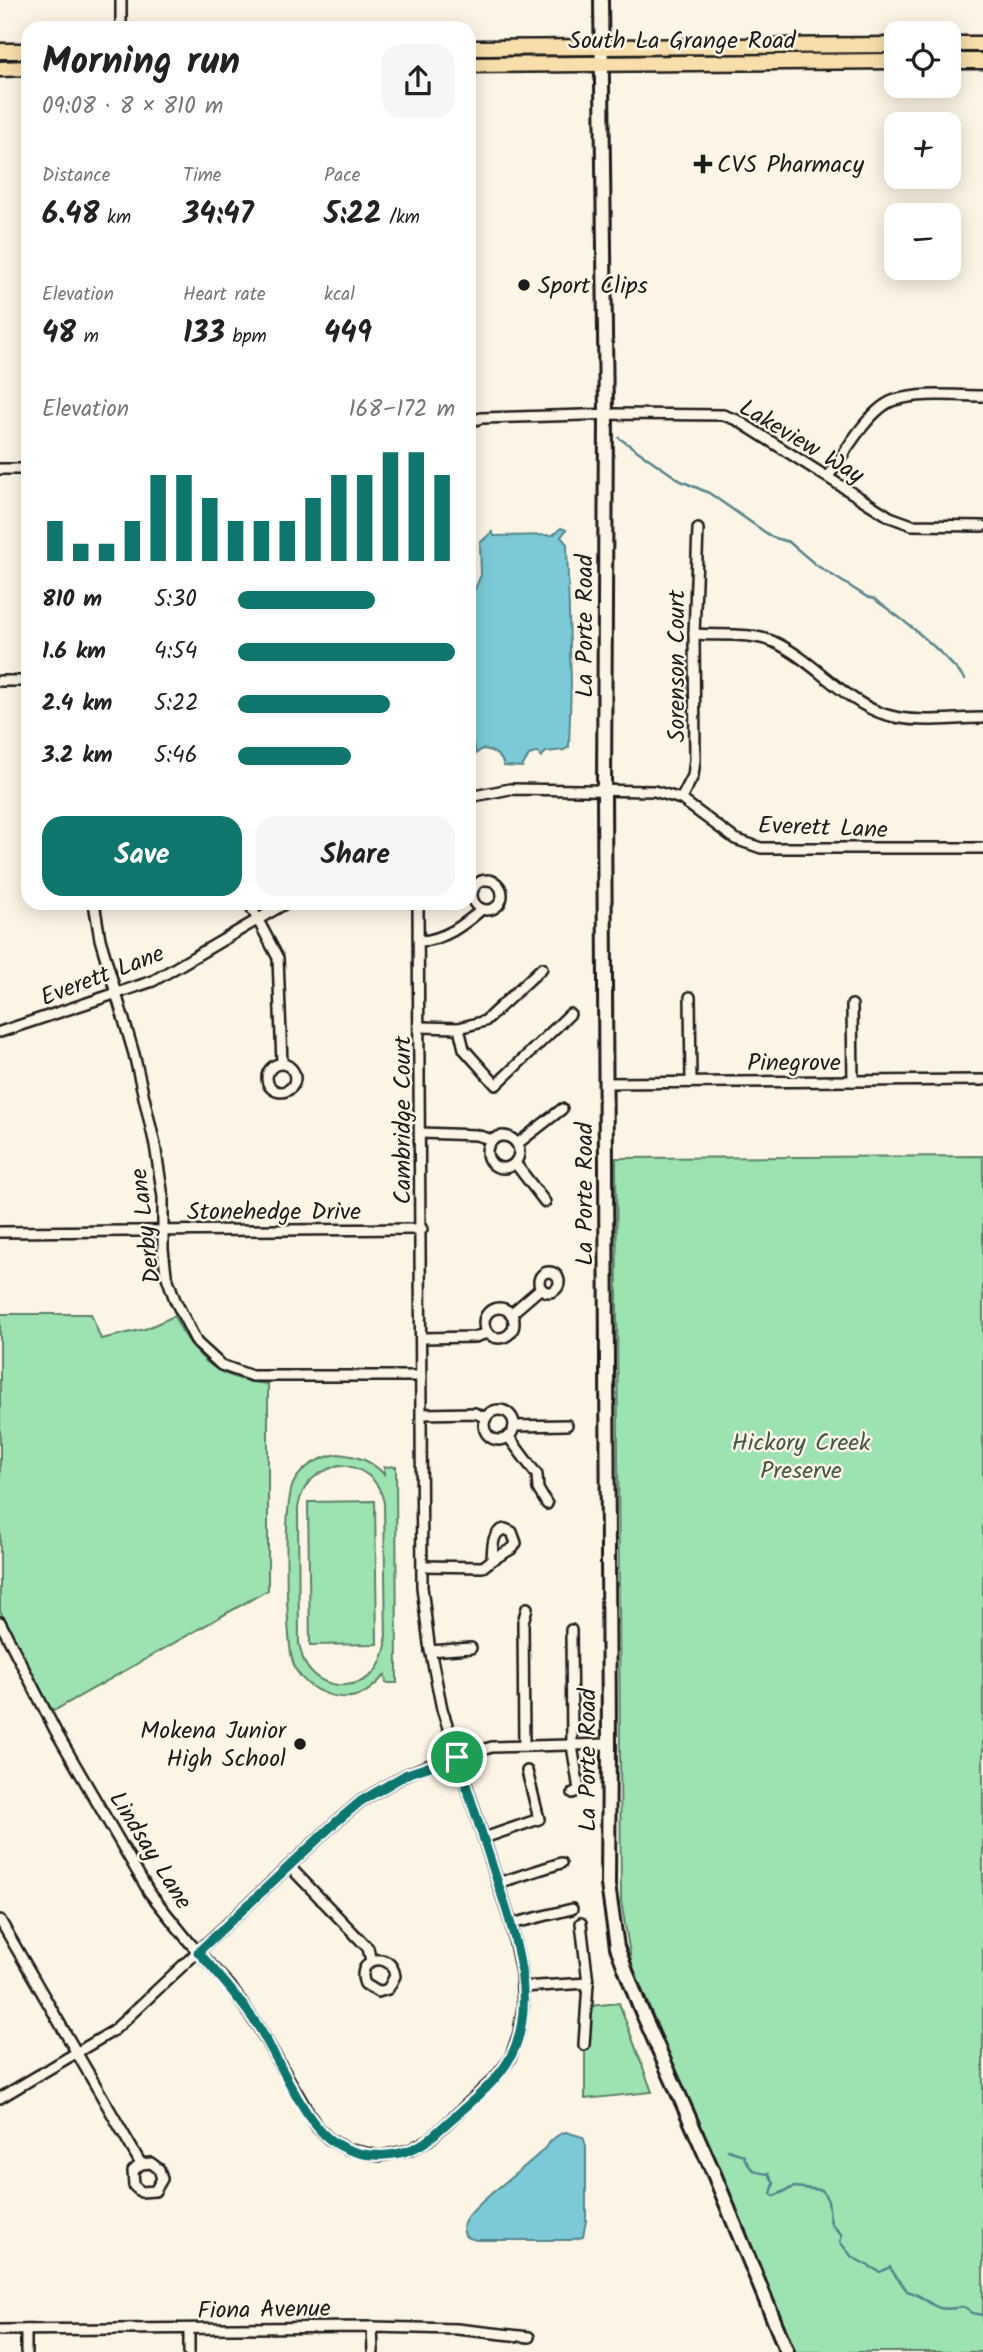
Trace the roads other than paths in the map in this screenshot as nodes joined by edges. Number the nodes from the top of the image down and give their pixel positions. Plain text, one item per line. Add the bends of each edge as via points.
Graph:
1 (121, 0) edge
2 (601, 0) edge
3 (121, 21) edge
4 (961, 44) edge
5 (983, 44) edge
6 (884, 45) edge
7 (602, 47) junction
8 (476, 48) edge
9 (0, 51) edge
10 (21, 51) edge
11 (884, 61) edge
12 (961, 61) edge
13 (983, 61) edge
14 (602, 64) junction
15 (476, 65) edge
16 (21, 68) edge
17 (0, 69) edge
18 (983, 396) edge
19 (606, 414) junction
20 (476, 420) edge
21 (0, 469) edge
22 (21, 469) edge
23 (828, 477) junction
24 (983, 526) edge
25 (698, 529) dead end
26 (694, 634) junction
27 (0, 681) edge
28 (21, 681) edge
29 (983, 718) edge
30 (604, 789) junction
31 (476, 796) edge
32 (681, 799) junction
33 (983, 848) edge
34 (482, 909) dead end
35 (95, 910) edge
36 (253, 910) edge
37 (274, 910) edge
38 (418, 910) edge
39 (259, 919) junction
40 (420, 941) junction
41 (542, 968) dead end
42 (117, 994) junction
43 (690, 997) dead end
44 (852, 1005) dead end
45 (570, 1014) dead end
46 (420, 1027) junction
47 (459, 1028) junction
48 (0, 1032) edge
49 (282, 1063) dead end
50 (983, 1080) edge
51 (853, 1081) junction
52 (691, 1082) junction
53 (605, 1083) junction
54 (562, 1109) dead end
55 (421, 1133) junction
56 (493, 1140) junction
57 (517, 1144) junction
58 (515, 1163) junction
59 (545, 1202) dead end
60 (422, 1229) junction
61 (163, 1231) junction
62 (0, 1232) edge
63 (541, 1288) dead end
64 (512, 1313) junction
65 (487, 1333) junction
66 (422, 1338) junction
67 (421, 1376) junction
68 (422, 1414) junction
69 (486, 1418) junction
70 (567, 1425) dead end
71 (514, 1426) junction
72 (508, 1436) junction
73 (547, 1504) dead end
74 (492, 1560) dead end
75 (422, 1566) junction
76 (527, 1608) dead end
77 (0, 1622) edge
78 (571, 1630) dead end
79 (471, 1648) dead end
80 (430, 1651) junction
81 (609, 1744) junction
82 (572, 1745) junction
83 (524, 1746) junction
84 (457, 1757) junction
85 (527, 1771) dead end
86 (573, 1793) dead end
87 (484, 1838) junction
88 (561, 1863) dead end
89 (290, 1867) junction
90 (498, 1883) junction
91 (572, 1909) dead end
92 (0, 1920) edge
93 (580, 1923) dead end
94 (511, 1924) junction
95 (198, 1952) junction
96 (371, 1961) dead end
97 (521, 1972) joint
98 (588, 1983) junction
99 (522, 1987) junction
100 (584, 2045) dead end
101 (76, 2054) junction
102 (0, 2098) edge
103 (141, 2164) dead end
104 (372, 2327) junction
105 (189, 2329) junction
106 (0, 2330) edge
107 (26, 2330) junction
108 (528, 2337) dead end
109 (26, 2352) edge
110 (190, 2352) edge
111 (373, 2352) edge
112 (787, 2352) edge

1 - 3 street
2 - 7 street, La Porte Road
4 - 5 main road
6 - 7 main road, South La Grange Road
7 - 8 main road, South La Grange Road
7 - 14 street, La Porte Road
9 - 10 main road
11 - 14 main road, South La Grange Road
12 - 13 main road
14 - 15 main road, South La Grange Road
14 - 19 street, La Porte Road
16 - 17 main road
18 - 23 street via 892,400 867,421
19 - 20 street, Lakeview Way
19 - 23 street, Lakeview Way via 723,415
19 - 30 street, La Porte Road
21 - 22 street
23 - 24 street, Lakeview Way via 890,517 912,525
25 - 26 street, Sorenson Court
26 - 29 street via 774,642 887,715
26 - 32 street, Sorenson Court via 695,760 693,776
27 - 28 street
30 - 31 street, Everett Lane via 510,789
30 - 32 street, Everett Lane via 654,791
30 - 53 street, La Porte Road
32 - 33 street, Everett Lane via 735,839 761,848
34 - 40 street via 439,938
35 - 42 street, Derby Lane
36 - 39 street
37 - 39 street, Everett Lane
38 - 40 street, Cambridge Court
39 - 42 street, Everett Lane via 165,975
39 - 49 street via 278,958
40 - 46 street, Cambridge Court
41 - 47 street via 485,1021
42 - 48 street, Everett Lane
42 - 61 street, Derby Lane via 155,1145
43 - 52 street
44 - 51 street
45 - 47 street via 496,1085 464,1049
46 - 47 street
46 - 55 street, Cambridge Court
50 - 51 street, Pinegrove
51 - 52 street, Pinegrove
52 - 53 street, Pinegrove
53 - 81 street, La Porte Road
54 - 57 street
55 - 56 street
55 - 60 street, Cambridge Court
56 - 57 street via 504,1136
56 - 58 street via 488,1152 492,1163 503,1168
57 - 58 street
58 - 59 street
60 - 61 street, Stonehedge Drive
60 - 66 street, Cambridge Court
61 - 62 street, Stonehedge Drive
61 - 67 street, Derby Lane via 164,1264 175,1300 197,1343 221,1364 258,1377
63 - 64 street
64 - 65 street via 515,1325 509,1335 498,1338
64 - 65 street via 501,1307 490,1311 484,1321
65 - 66 street
66 - 67 street, Cambridge Court
67 - 68 street, Cambridge Court
68 - 69 street via 475,1413
68 - 75 street, Cambridge Court
69 - 71 street via 500,1410 510,1415
69 - 72 street via 488,1434 498,1440
70 - 71 street
71 - 72 street
72 - 73 street via 537,1475 538,1489
74 - 75 street via 483,1567
75 - 80 street, Cambridge Court
76 - 83 street via 523,1622
77 - 95 street, Lindsay Lane via 55,1730 149,1892
78 - 82 street
79 - 80 street
80 - 84 street, Cambridge Court
81 - 82 street
81 - 112 street, La Porte Road via 608,1885 617,1947
82 - 83 street
82 - 86 street via 579,1790
83 - 84 street via 492,1746
84 - 87 street, Cambridge Court
84 - 89 street via 407,1774 361,1801
85 - 87 street via 539,1819
87 - 90 street, Cambridge Court
88 - 90 street
89 - 95 street
89 - 96 street via 368,1948
90 - 94 street, Cambridge Court
91 - 94 street
92 - 101 street
93 - 98 street
94 - 97 street, Cambridge Court
95 - 99 street, Lindsay Lane via 230,1986 259,2028 317,2127 334,2143 374,2156 410,2150 430,2139 494,2079 510,2059 519,2033
95 - 101 street via 113,2031
97 - 99 street, Lindsay Lane
98 - 99 street
98 - 100 street
101 - 102 street
101 - 103 street
104 - 105 street, Fiona Avenue
104 - 108 street, Fiona Avenue
104 - 111 street
105 - 107 street, Fiona Avenue
105 - 110 street
106 - 107 street, Fiona Avenue
107 - 109 street

